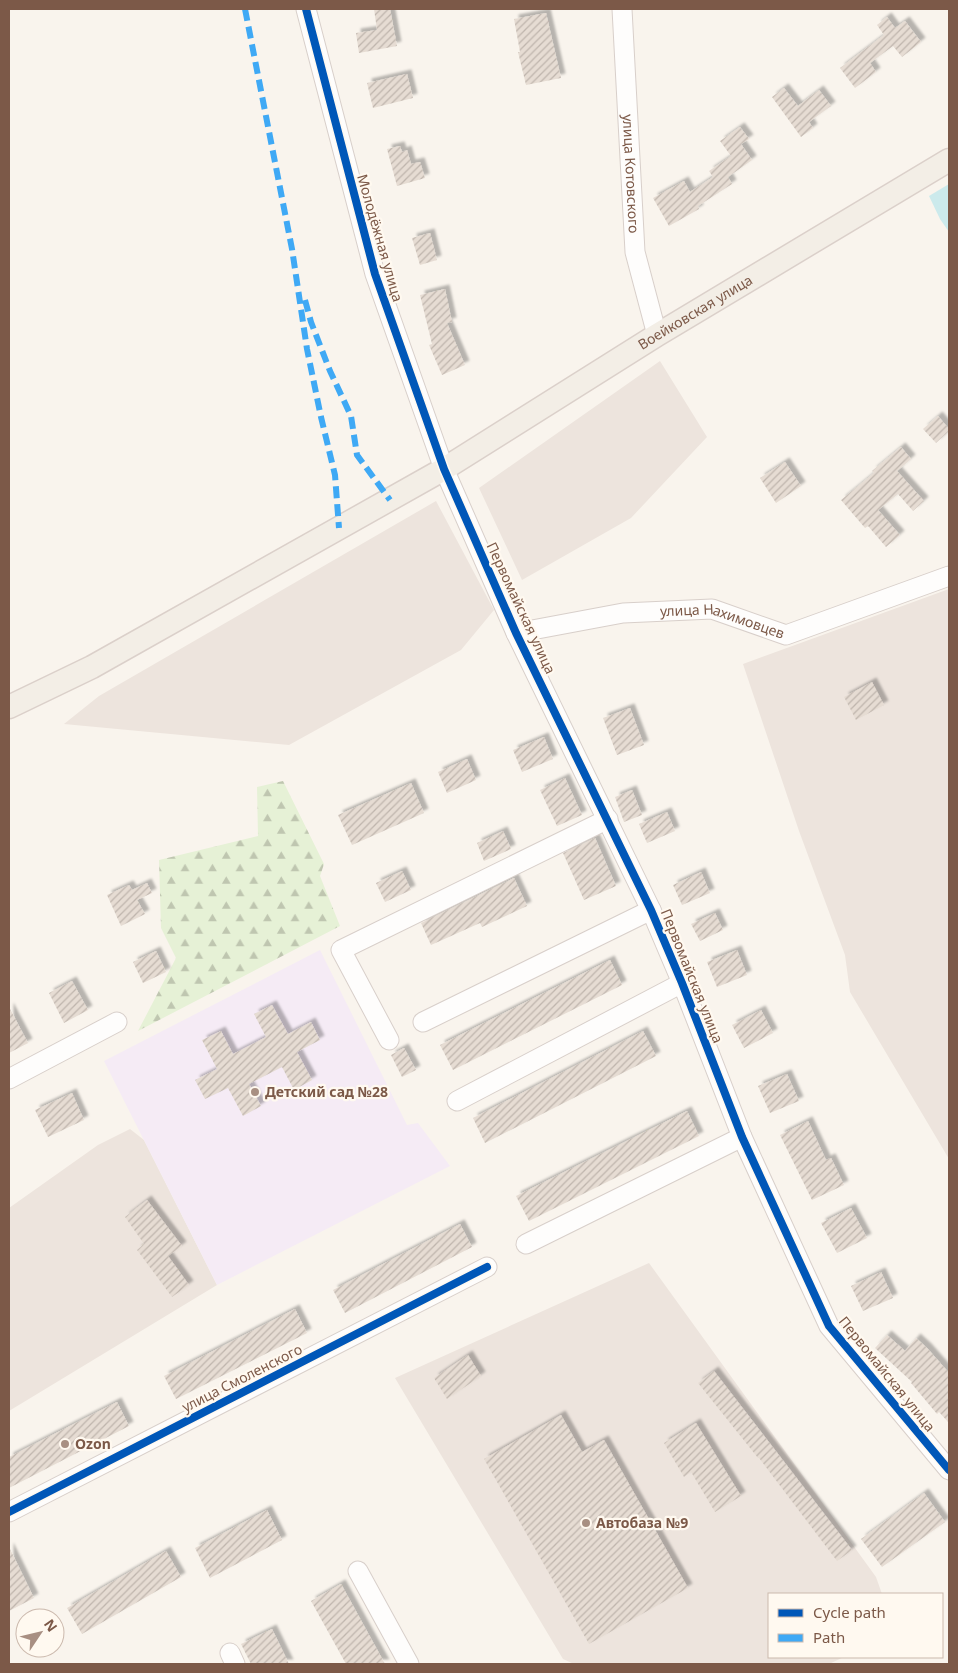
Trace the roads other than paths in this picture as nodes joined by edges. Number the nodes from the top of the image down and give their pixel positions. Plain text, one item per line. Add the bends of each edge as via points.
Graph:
1 (306, 9) edge
2 (622, 9) edge
3 (949, 160) edge
4 (657, 335) junction
5 (444, 469) junction
6 (949, 576) edge
7 (516, 632) junction
8 (9, 707) edge
9 (608, 819) junction
10 (651, 910) junction
11 (682, 983) junction
12 (117, 1022) dead end
13 (423, 1022) dead end
14 (389, 1040) dead end
15 (9, 1079) edge
16 (457, 1101) dead end
17 (742, 1137) junction
18 (526, 1244) dead end
19 (487, 1267) dead end
20 (949, 1470) edge
21 (9, 1512) edge
22 (358, 1571) dead end
23 (409, 1664) edge

1 - 5 street, Молодёжная улица via 375,274
2 - 4 street, улица Котовского via 635,252
3 - 4 main road, Воейковская улица
4 - 5 main road, Воейковская улица
5 - 7 street, Первомайская улица
5 - 8 main road, Воейковская улица via 92,667
6 - 7 street, улица Нахимовцев via 786,635 712,609 623,614
7 - 9 street, Первомайская улица
9 - 10 street, Первомайская улица
9 - 14 street via 341,950
10 - 11 street, Первомайская улица
10 - 13 street
11 - 16 street
11 - 17 street, Первомайская улица
12 - 15 street
17 - 18 street
17 - 20 street, Первомайская улица via 830,1326
19 - 21 street, улица Смоленского
22 - 23 street

